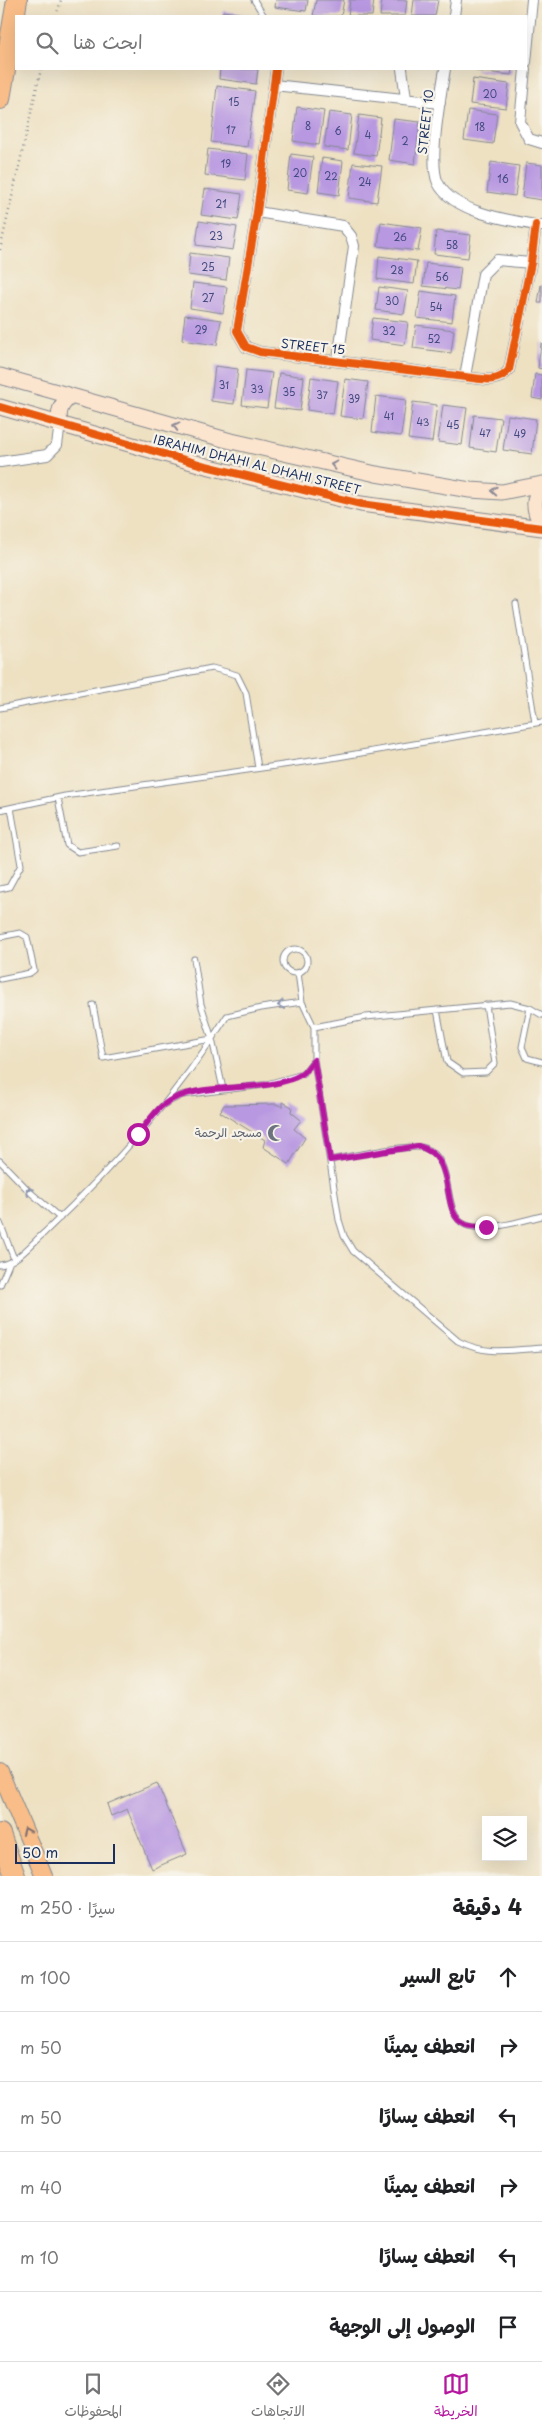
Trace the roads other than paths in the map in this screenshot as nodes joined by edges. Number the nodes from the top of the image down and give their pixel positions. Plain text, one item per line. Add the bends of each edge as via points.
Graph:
1 (17, 0) edge
2 (254, 0) edge
3 (456, 0) edge
4 (532, 0) edge
5 (263, 15) edge
6 (454, 15) edge
7 (527, 52) edge
8 (276, 70) edge
9 (402, 70) edge
10 (445, 70) edge
11 (525, 70) edge
12 (274, 85) junction
13 (406, 98) junction
14 (0, 99) edge
15 (440, 103) junction
16 (542, 143) edge
17 (257, 212) junction
18 (539, 225) edge
19 (531, 264) junction
20 (338, 360) junction
21 (0, 376) edge
22 (465, 378) junction
23 (70, 397) junction
24 (0, 408) edge
25 (60, 424) junction
26 (0, 462) edge
27 (542, 484) edge
28 (542, 526) edge
29 (516, 604) dead end
30 (0, 708) edge
31 (542, 722) edge
32 (534, 724) junction
33 (258, 768) junction
34 (58, 798) junction
35 (12, 808) junction
36 (0, 810) edge
37 (118, 846) dead end
38 (0, 889) edge
39 (0, 937) edge
40 (194, 959) dead end
41 (298, 973) junction
42 (0, 979) edge
43 (302, 1002) junction
44 (93, 1004) dead end
45 (486, 1005) junction
46 (530, 1008) junction
47 (437, 1010) junction
48 (542, 1015) edge
49 (314, 1027) junction
50 (212, 1039) junction
51 (314, 1060) junction
52 (542, 1062) edge
53 (223, 1089) junction
54 (163, 1105) junction
55 (330, 1160) junction
56 (0, 1161) edge
57 (542, 1216) edge
58 (60, 1218) junction
59 (0, 1223) edge
60 (14, 1259) junction
61 (9, 1264) junction
62 (0, 1265) edge
63 (0, 1285) edge
64 (542, 1348) edge
65 (0, 1772) edge
66 (0, 1834) edge
67 (15, 1876) edge
68 (44, 1876) edge

1 - 14 highway
2 - 5 lane
3 - 6 street
4 - 7 street
8 - 12 street, STREET 15
9 - 13 street
10 - 15 street, STREET 10
11 - 16 street via 520,122 529,139
12 - 13 street
12 - 17 street, STREET 15
13 - 15 street
15 - 18 street, STREET 10 via 434,163 438,183 448,194 473,210
17 - 20 street, STREET 15 via 343,226 351,236 354,246
17 - 20 street, STREET 15 via 237,331 241,340 246,347 260,352
18 - 19 street, STREET 15
19 - 22 street, STREET 15 via 509,370 494,380
19 - 22 street via 497,260 483,274
20 - 22 street, STREET 15
21 - 23 street, IBRAHIM DHAHI AL DHAHI STREET
23 - 25 street via 60,408
27 -> 23 street, IBRAHIM DHAHI AL DHAHI STREET via 502,492 470,490 376,474 227,440
24 - 25 street, IBRAHIM DHAHI AL DHAHI STREET
25 - 26 street via 57,445 47,455
25 - 28 street, IBRAHIM DHAHI AL DHAHI STREET via 206,466 361,504
27 - 28 street via 534,502
29 - 32 lane
30 - 33 lane via 212,668 237,675 246,693
31 - 32 lane
32 - 33 lane
33 - 34 lane
34 - 35 lane
34 - 37 lane via 67,845 78,852
35 - 36 lane
35 - 38 lane via 22,865 9,888
39 - 42 lane via 20,933 27,937 34,970
40 - 50 lane via 201,1004
41 - 41 lane via 308,963 307,956 296,948 289,950 282,962 285,969
41 - 43 lane
43 - 49 lane
43 -> 50 lane via 227,1016
44 - 50 lane via 103,1058
45 - 46 lane via 510,1003
45 - 47 lane
45 - 47 lane via 495,1063 486,1072 463,1073 447,1062
46 - 48 lane
46 - 52 lane via 522,1047 527,1058
47 - 49 lane via 366,1017
49 - 51 lane
50 - 53 lane
50 - 54 lane
51 - 53 lane via 303,1074 290,1079
51 - 55 lane
53 - 54 lane via 182,1095
54 - 58 lane
55 - 57 lane via 418,1146 434,1153 441,1163 454,1213 467,1226 486,1227
55 - 64 lane via 339,1220 353,1251 442,1329 466,1345 488,1352
58 -> 56 lane
58 - 60 lane
59 - 60 lane
60 - 61 lane
61 - 62 lane
61 - 63 lane
68 -> 65 main road
66 - 67 highway

